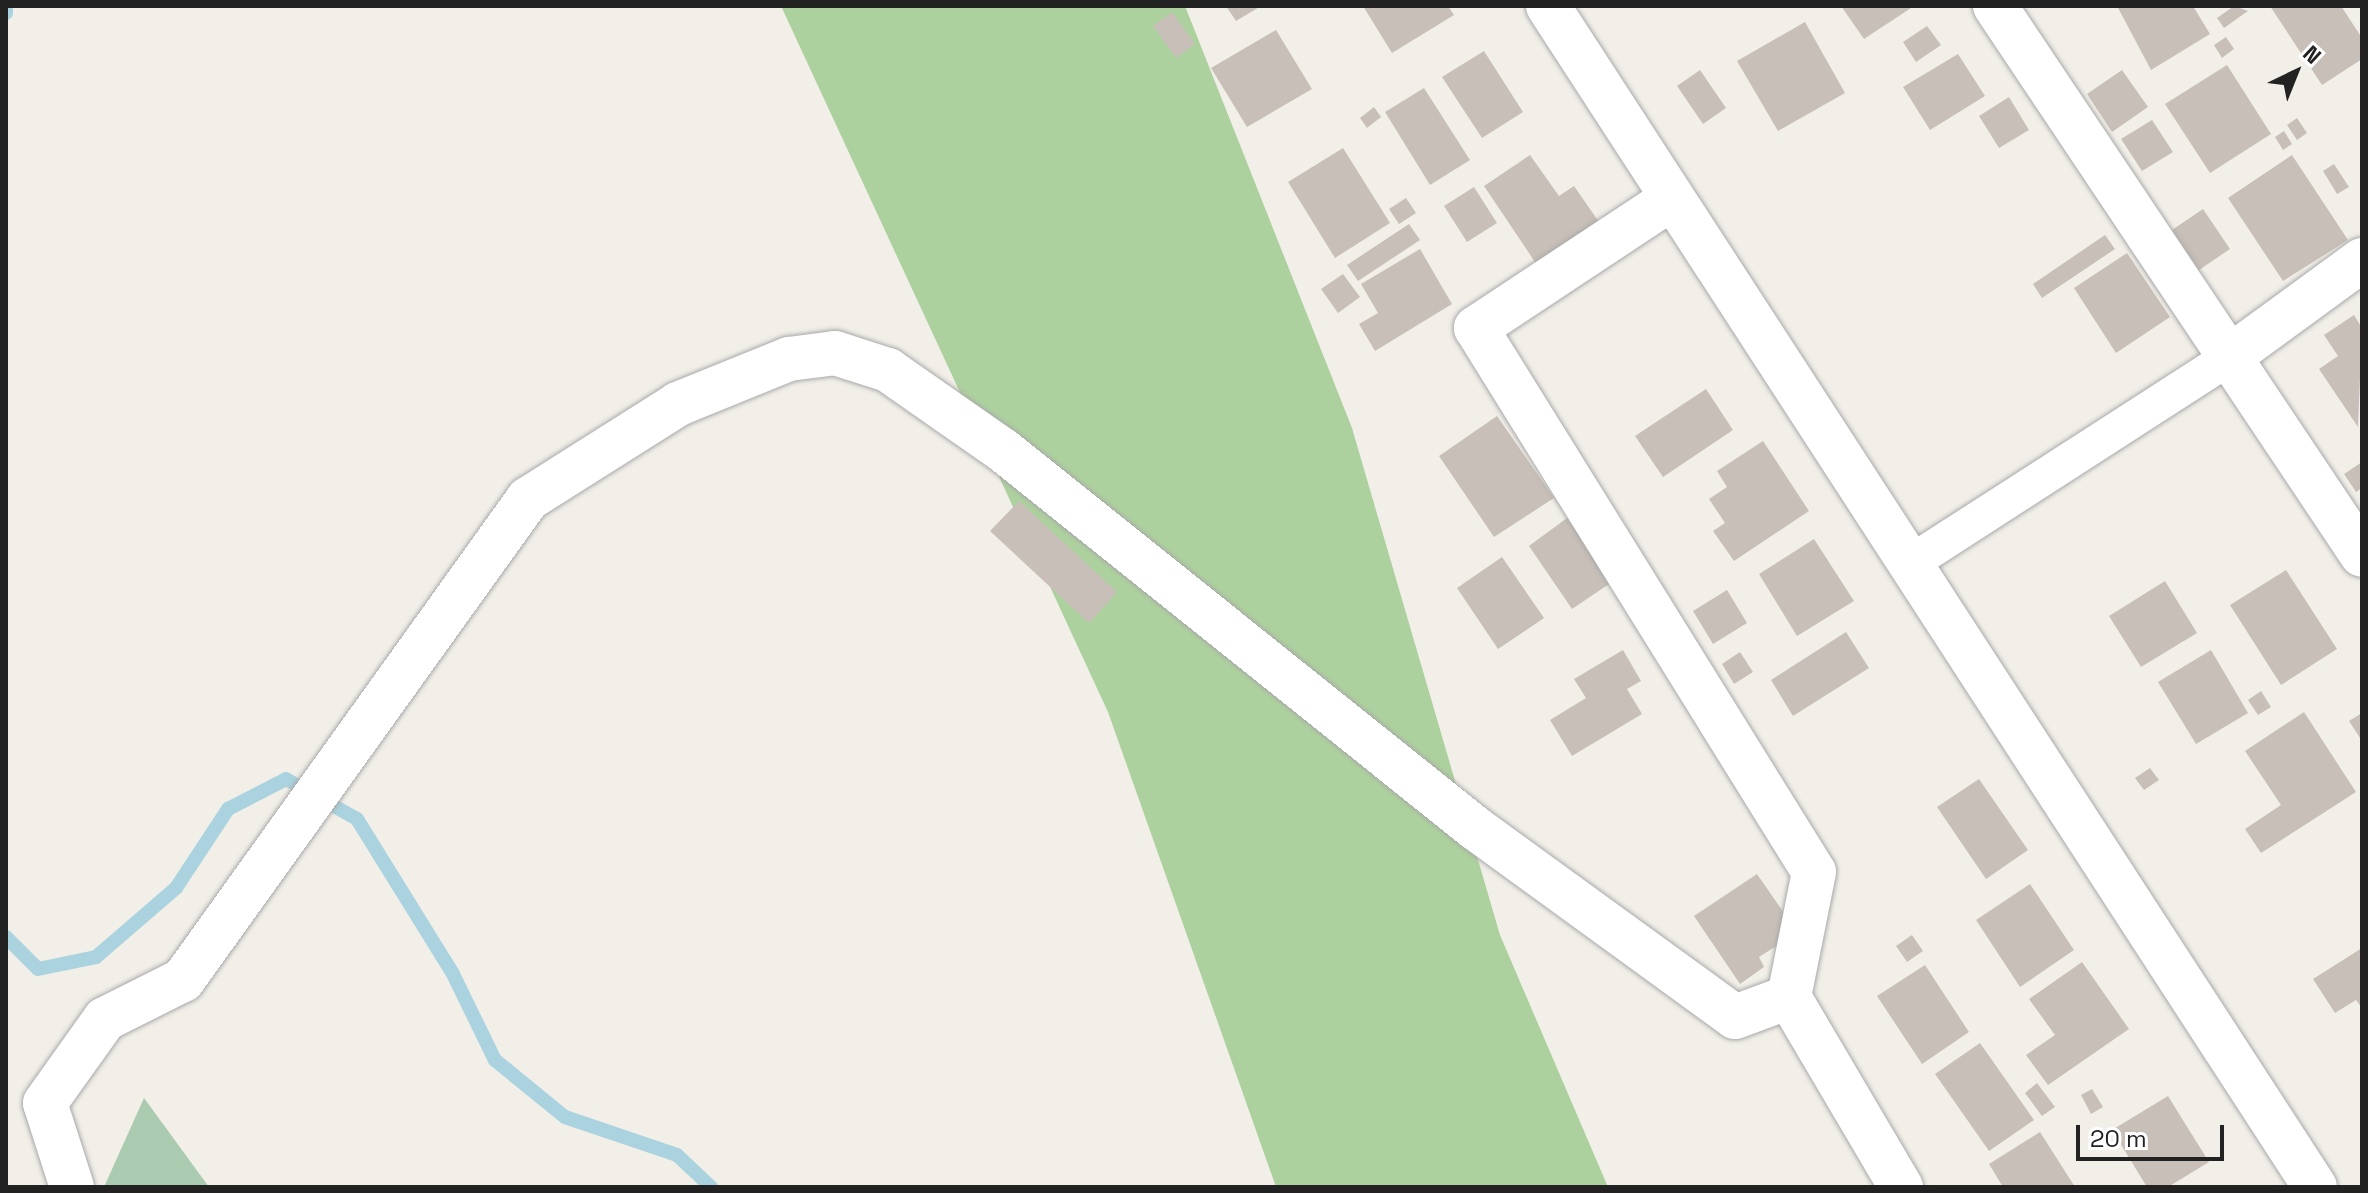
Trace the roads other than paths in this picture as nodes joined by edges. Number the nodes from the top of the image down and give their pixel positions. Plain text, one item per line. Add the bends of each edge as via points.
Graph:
1 (1548, 6) edge
2 (1995, 6) edge
3 (1671, 199) junction
4 (2362, 260) edge
5 (2225, 360) junction
6 (2362, 555) edge
7 (1912, 562) junction
8 (1789, 997) junction
9 (72, 1187) edge
10 (1901, 1187) edge
11 (2315, 1187) edge

1 - 3 street
2 - 5 street
3 - 7 street
3 - 8 street via 1476,328 1814,872
4 - 5 street
5 - 6 street
5 - 7 street
7 - 11 street
8 - 9 street via 1735,1017 1475,828 1004,451 888,370 835,353 789,359 678,404 528,499 293,819 183,980 105,1019 45,1103
8 - 10 street

